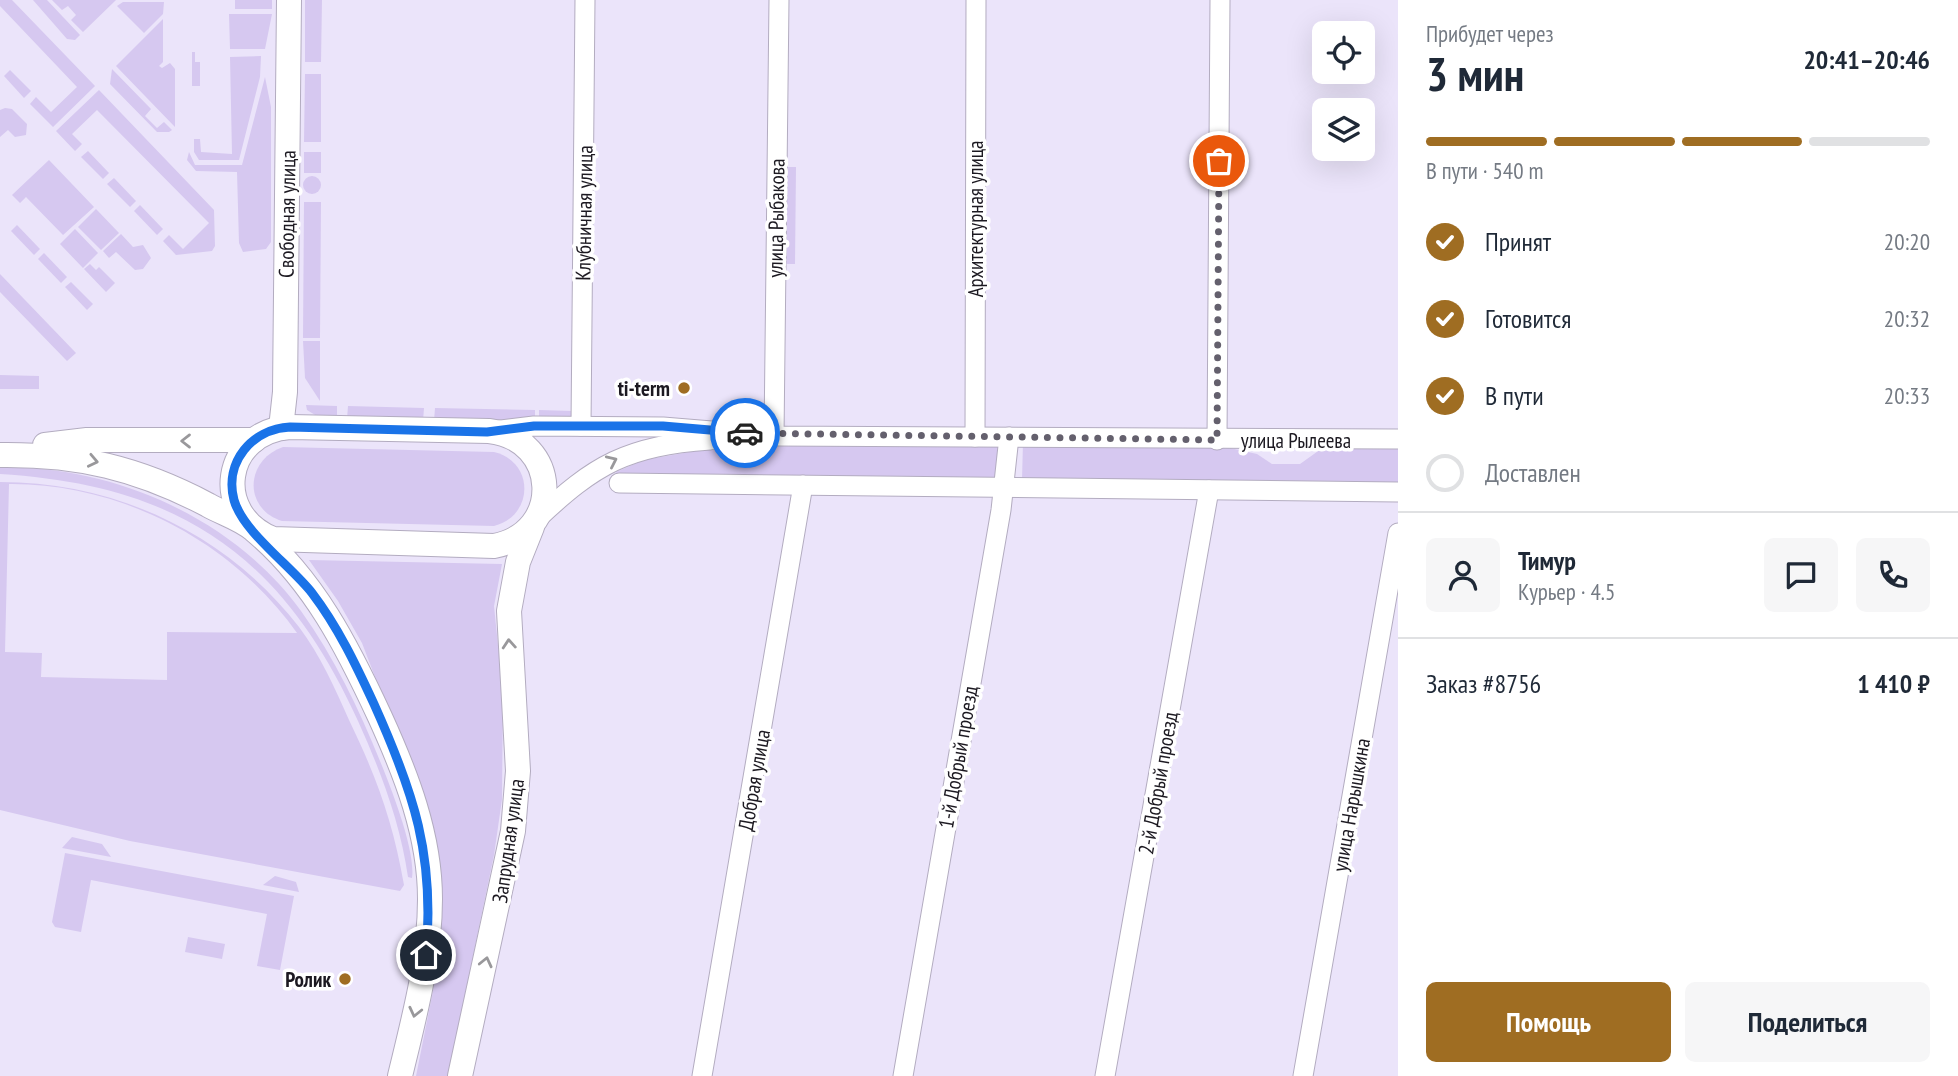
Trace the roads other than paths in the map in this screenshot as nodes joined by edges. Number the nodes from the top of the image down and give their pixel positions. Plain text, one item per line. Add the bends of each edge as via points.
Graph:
1 (289, 0) edge
2 (585, 0) edge
3 (779, 0) edge
4 (976, 0) edge
5 (1220, 0) edge
6 (581, 426) junction
7 (281, 428) junction
8 (487, 432) junction
9 (774, 436) junction
10 (975, 437) junction
11 (1009, 437) junction
12 (1398, 439) edge
13 (254, 440) junction
14 (1217, 440) junction
15 (0, 455) edge
16 (619, 483) dead end
17 (803, 485) junction
18 (1004, 487) junction
19 (1209, 490) junction
20 (1398, 492) edge
21 (534, 523) junction
22 (253, 528) junction
23 (1398, 533) edge
24 (400, 1076) edge
25 (460, 1076) edge
26 (702, 1076) edge
27 (903, 1076) edge
28 (1104, 1076) edge
29 (1303, 1076) edge

1 - 7 main road, Свободная улица
2 - 6 street, Клубничная улица
3 - 9 street, улица Рыбакова
4 - 10 street, Архитектурная улица
5 - 14 street
6 - 8 street, улица Рылеева
6 - 9 street, улица Рылеева
7 - 8 main road, Запрудная улица
7 - 13 main road
8 - 21 main road, Запрудная улица via 514,438 538,462 545,495
9 - 10 street, улица Рылеева
21 -> 9 street, улица Рылеева via 590,473 615,459 655,446
10 - 11 street, улица Рылеева
11 - 14 street, улица Рылеева
11 - 18 street, 1-й Добрый проезд
12 - 14 street, улица Рылеева
13 -> 15 main road via 87,440
13 - 22 main road via 240,456 232,481 236,506
15 -> 22 main road via 53,455 123,469 180,490
16 - 17 street
17 - 18 street
17 - 26 street, Добрая улица
18 - 19 street
18 - 27 street, 1-й Добрый проезд
19 - 20 street
19 - 28 street, 2-й Добрый проезд
21 - 22 main road via 510,541 486,546 281,541
25 -> 21 main road, Запрудная улица via 513,831 518,761 509,611 518,562
22 -> 24 main road via 309,589 343,640 398,756 417,816 430,898 428,935
23 - 29 street, улица Нарышкина

